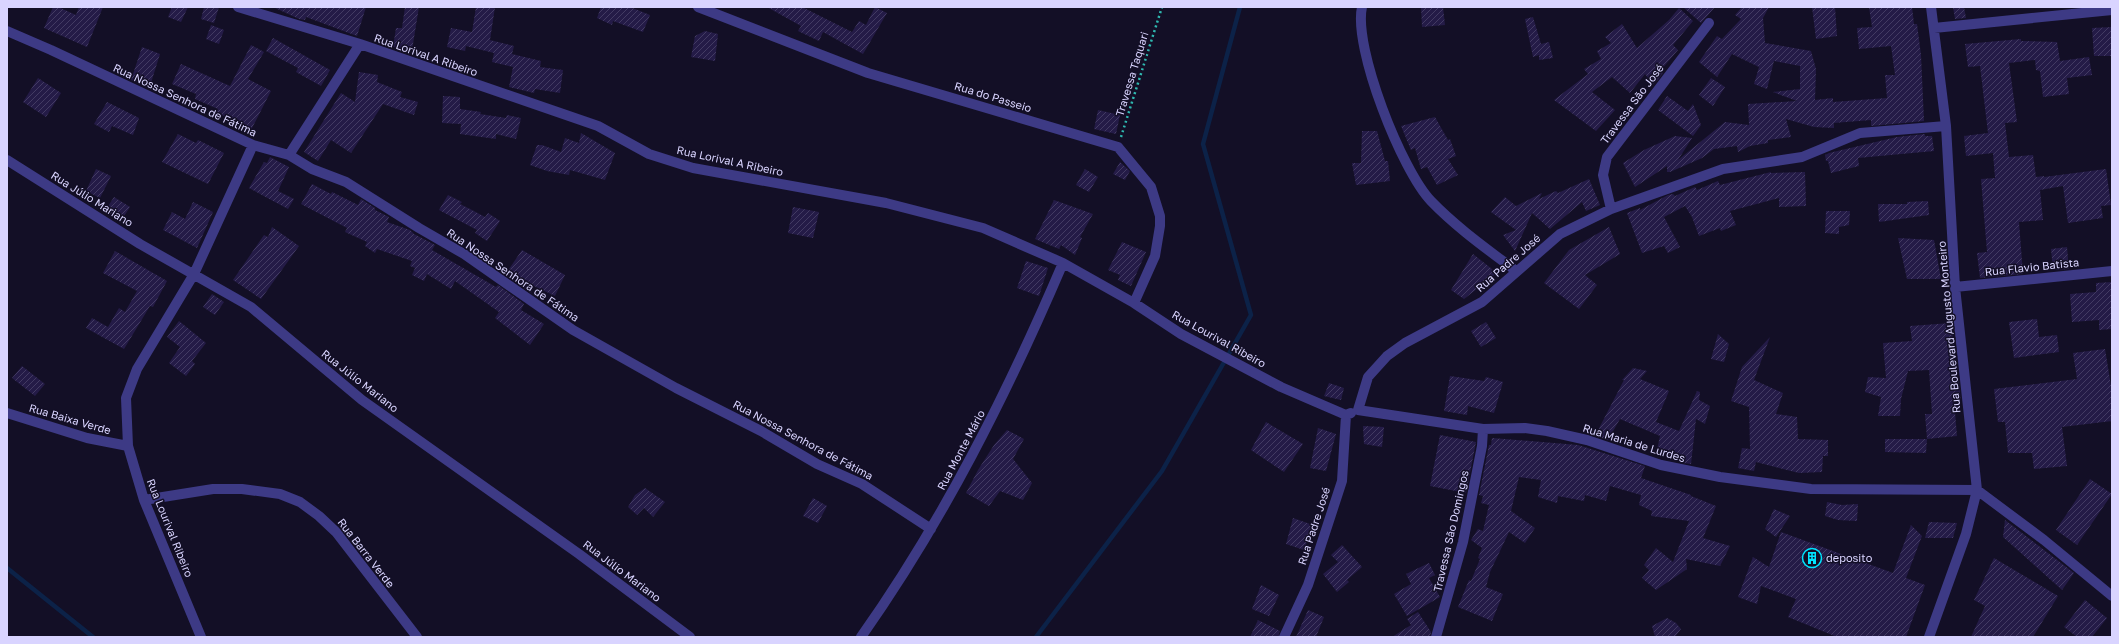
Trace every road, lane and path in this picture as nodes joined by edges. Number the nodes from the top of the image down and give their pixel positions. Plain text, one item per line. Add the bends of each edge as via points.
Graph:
1 (238, 7) edge
2 (698, 7) edge
3 (1162, 7) edge
4 (1362, 7) edge
5 (1932, 7) edge
6 (2112, 10) edge
7 (1709, 23) dead end
8 (1934, 28) junction
9 (7, 31) edge
10 (360, 44) junction
11 (1946, 126) junction
12 (253, 145) junction
13 (1118, 147) junction
14 (289, 155) junction
15 (7, 160) edge
16 (1611, 209) junction
17 (1063, 263) junction
18 (1516, 271) junction
19 (2112, 271) edge
20 (194, 274) junction
21 (1955, 287) junction
22 (1134, 302) junction
23 (1358, 410) junction
24 (7, 413) edge
25 (1346, 415) junction
26 (1483, 429) junction
27 (128, 446) junction
28 (1977, 490) junction
29 (144, 500) junction
30 (931, 529) junction
31 (2112, 596) edge
32 (202, 637) edge
33 (417, 637) edge
34 (690, 637) edge
35 (861, 637) edge
36 (1284, 637) edge
37 (1436, 637) edge
38 (1929, 637) edge

1 - 10 street, Rua Lorival A Ribeiro
2 - 13 street, Rua do Passeio via 881,78
3 - 13 path, Travessa Taquari
4 - 18 street via 1362,37 1373,80 1413,178 1430,201
5 - 8 street, Rua Boulevard Augusto Monteiro
6 - 8 street
7 - 16 street, Travessa São José via 1607,157 1603,175
8 - 11 street, Rua Boulevard Augusto Monteiro
9 - 12 street, Rua Nossa Senhora de Fátima
10 - 14 street
10 - 17 street, Rua Lorival A Ribeiro via 598,126 657,157 693,168 886,203 958,220 1008,238
11 - 16 street, Rua Padre José via 1860,133 1802,157 1723,169
11 - 21 street, Rua Boulevard Augusto Monteiro
12 - 14 street, Rua Nossa Senhora de Fátima
12 - 20 street, Rua Lourival Ribeiro
13 - 22 street via 1151,187 1160,216 1155,256
14 - 30 street, Rua Nossa Senhora de Fátima via 312,169 346,182 464,254 573,330 676,388 762,431 817,464 862,484
15 - 20 street, Rua Júlio Mariano via 140,244
16 - 18 street, Rua Padre José via 1560,234
17 - 22 street, Rua Lourival Ribeiro
17 - 30 street, Rua Monte Mário via 991,420
18 - 23 street, Rua Padre José via 1482,302 1387,356 1368,377
19 - 21 street, Rua Flavio Batista
20 - 27 street, Rua Lourival Ribeiro via 137,369 126,398
20 - 34 street, Rua Júlio Mariano via 251,307 362,400 579,554
21 - 28 street, Rua Boulevard Augusto Monteiro
22 - 25 street, Rua Lourival Ribeiro via 1181,334 1281,387
23 - 25 street
23 - 26 street, Rua Maria de Lurdes
24 - 27 street, Rua Baixa Verde via 87,438
25 - 36 street, Rua Padre José via 1342,481 1308,585
26 - 28 street, Rua Maria de Lurdes via 1525,428 1547,431 1587,440 1688,472 1811,489
26 - 37 street, Travessa São Domingos via 1463,542
27 - 29 street, Rua Lourival Ribeiro
28 - 31 street via 2044,540
28 - 38 street, Rua Boulevard Augusto Monteiro via 1966,534
29 - 32 street, Rua Lourival Ribeiro
29 - 33 street, Rua Barra Verde via 242,488 280,494 300,502 336,532
30 - 35 street, Rua Monte Mário

